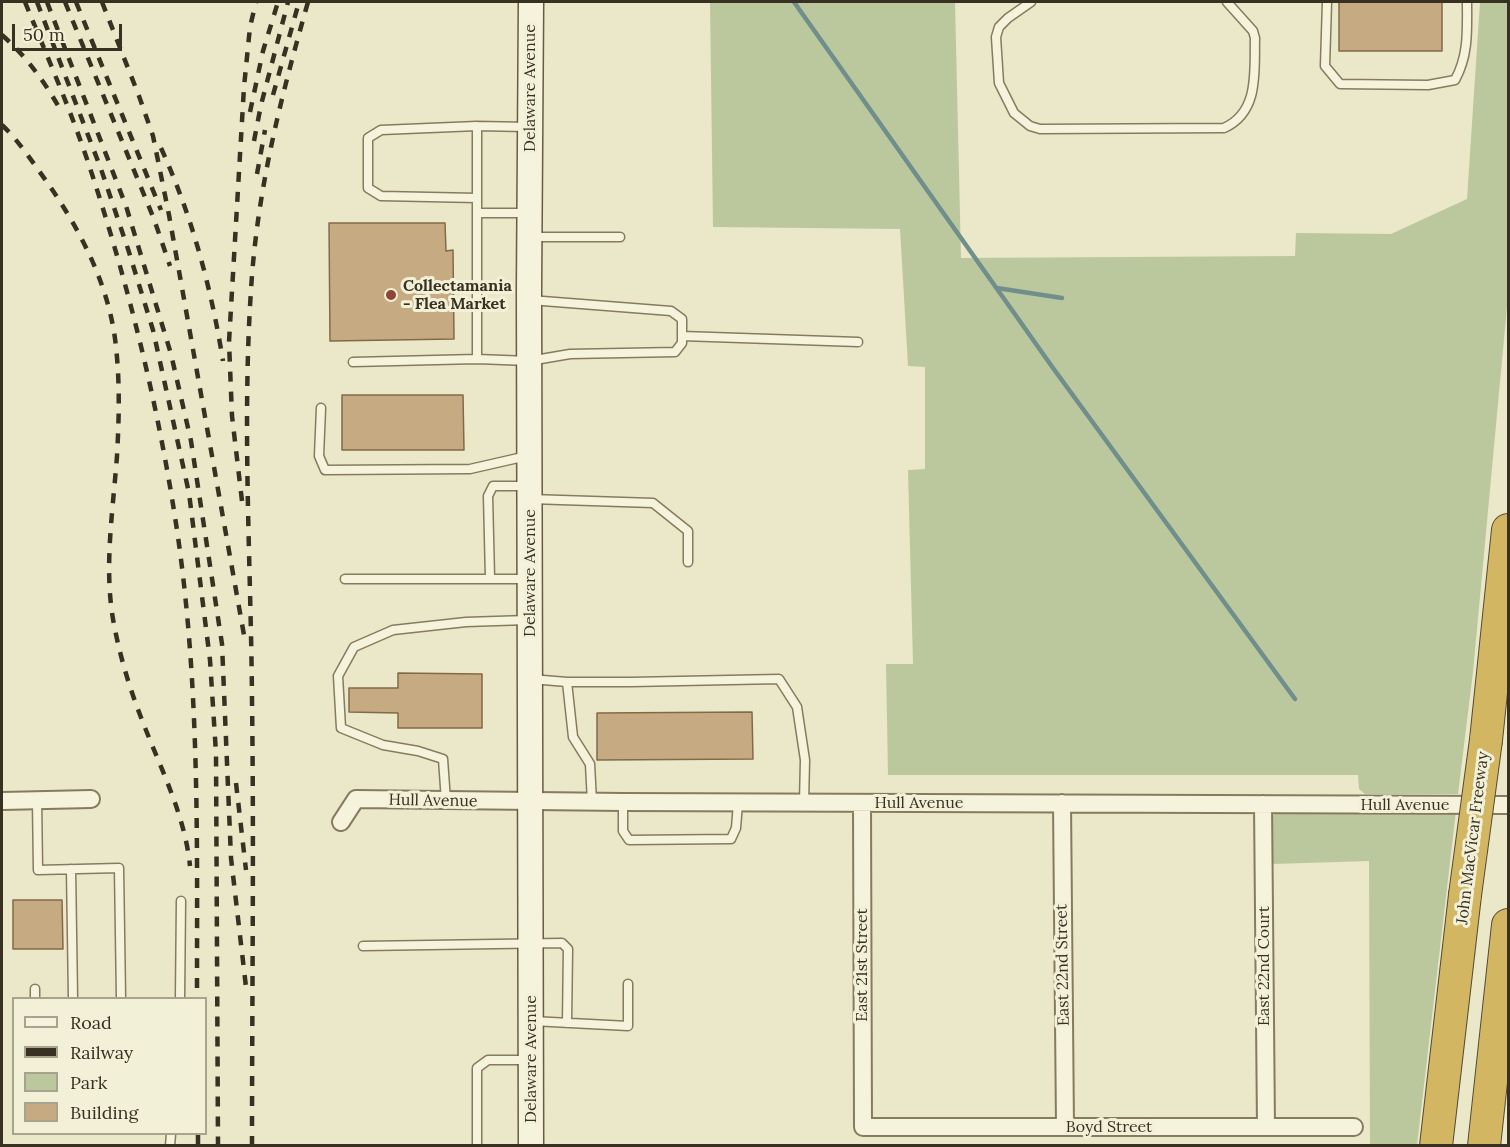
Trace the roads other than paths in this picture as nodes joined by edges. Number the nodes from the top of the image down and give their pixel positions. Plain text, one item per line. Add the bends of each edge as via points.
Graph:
1 (531, 2) edge
2 (1031, 2) edge
3 (1227, 2) edge
4 (1327, 2) edge
5 (1467, 2) edge
6 (477, 126) junction
7 (530, 127) junction
8 (477, 198) junction
9 (477, 213) junction
10 (530, 213) junction
11 (529, 237) junction
12 (620, 237) dead end
13 (529, 300) junction
14 (682, 336) junction
15 (858, 342) dead end
16 (477, 359) junction
17 (529, 361) junction
18 (353, 362) dead end
19 (321, 408) dead end
20 (530, 455) junction
21 (530, 492) junction
22 (1509, 530) edge
23 (688, 562) dead end
24 (490, 578) junction
25 (345, 579) dead end
26 (530, 579) junction
27 (530, 620) junction
28 (530, 679) junction
29 (567, 681) junction
30 (91, 799) dead end
31 (37, 800) junction
32 (2, 801) edge
33 (446, 801) junction
34 (531, 802) junction
35 (592, 802) junction
36 (623, 802) junction
37 (738, 803) junction
38 (804, 803) junction
39 (862, 803) junction
40 (1062, 803) junction
41 (1263, 804) junction
42 (1509, 805) edge
43 (341, 822) dead end
44 (71, 869) junction
45 (181, 901) dead end
46 (1509, 925) edge
47 (531, 942) junction
48 (363, 946) dead end
49 (628, 984) dead end
50 (73, 997) edge
51 (121, 997) edge
52 (180, 997) edge
53 (531, 1021) junction
54 (567, 1023) junction
55 (531, 1059) junction
56 (863, 1127) joint
57 (1065, 1128) junction
58 (1266, 1128) junction
59 (1354, 1128) dead end
60 (477, 1146) edge
61 (531, 1146) edge
62 (1436, 1146) edge
63 (1484, 1146) edge

1 - 7 main road, Delaware Avenue
2 - 3 lane via 999,27 999,83 1014,113 1040,129 1231,125 1254,93 1255,39 1253,31
4 - 5 lane via 1325,66 1340,84 1428,85 1455,80 1461,70 1468,46
6 - 7 lane
6 - 8 lane
6 - 8 lane via 381,130 368,138 368,188 381,196
7 - 10 main road, Delaware Avenue
8 - 9 lane
9 - 10 lane
9 - 16 lane
10 - 11 main road, Delaware Avenue
11 - 12 lane
11 - 13 main road, Delaware Avenue
13 - 14 lane via 671,311 682,319
13 - 17 main road, Delaware Avenue
14 - 15 lane
14 - 17 lane via 682,344 675,352 570,354
16 - 17 lane
16 - 18 lane
17 - 20 main road, Delaware Avenue
19 - 20 lane via 319,456 325,470 470,469
20 - 21 main road, Delaware Avenue
21 - 23 lane via 653,503 688,531
21 - 24 lane via 493,486 488,496
21 - 26 main road, Delaware Avenue
22 - 62 highway, John MacVicar Freeway, bridge
24 - 25 lane
24 - 26 lane
26 - 27 main road, Delaware Avenue
27 - 28 main road, Delaware Avenue
27 - 33 lane via 393,630 354,648 338,676 341,728 383,745 443,759
28 - 29 lane
28 - 34 main road, Delaware Avenue
29 - 35 lane via 573,737 590,764
29 - 38 lane via 779,679 797,707 805,760
30 - 31 street
31 - 32 street
31 - 44 lane via 38,870
33 - 34 street, Hull Avenue
33 - 43 street, Hull Avenue via 356,800
34 - 35 street, Hull Avenue
34 - 47 main road, Delaware Avenue
35 - 36 street, Hull Avenue
36 - 37 street, Hull Avenue
36 - 37 lane via 623,831 629,840 731,839
37 - 38 street, Hull Avenue
38 - 39 street, Hull Avenue
39 - 40 street, Hull Avenue
39 - 56 street, East 21st Street
40 - 41 street, Hull Avenue
40 - 57 street, East 22nd Street
41 - 42 street, Hull Avenue
41 - 58 street, East 22nd Court
44 - 50 lane
44 - 51 lane via 118,868
45 - 52 lane
46 - 63 highway
47 - 48 lane
47 - 53 main road, Delaware Avenue
47 - 54 lane via 562,943 568,949
49 - 54 lane via 628,1026
53 - 54 lane
53 - 55 main road, Delaware Avenue
55 - 60 lane via 488,1060 477,1068
55 - 61 main road, Delaware Avenue
56 - 57 street, Boyd Street
57 - 58 street, Boyd Street
58 - 59 street, Boyd Street

